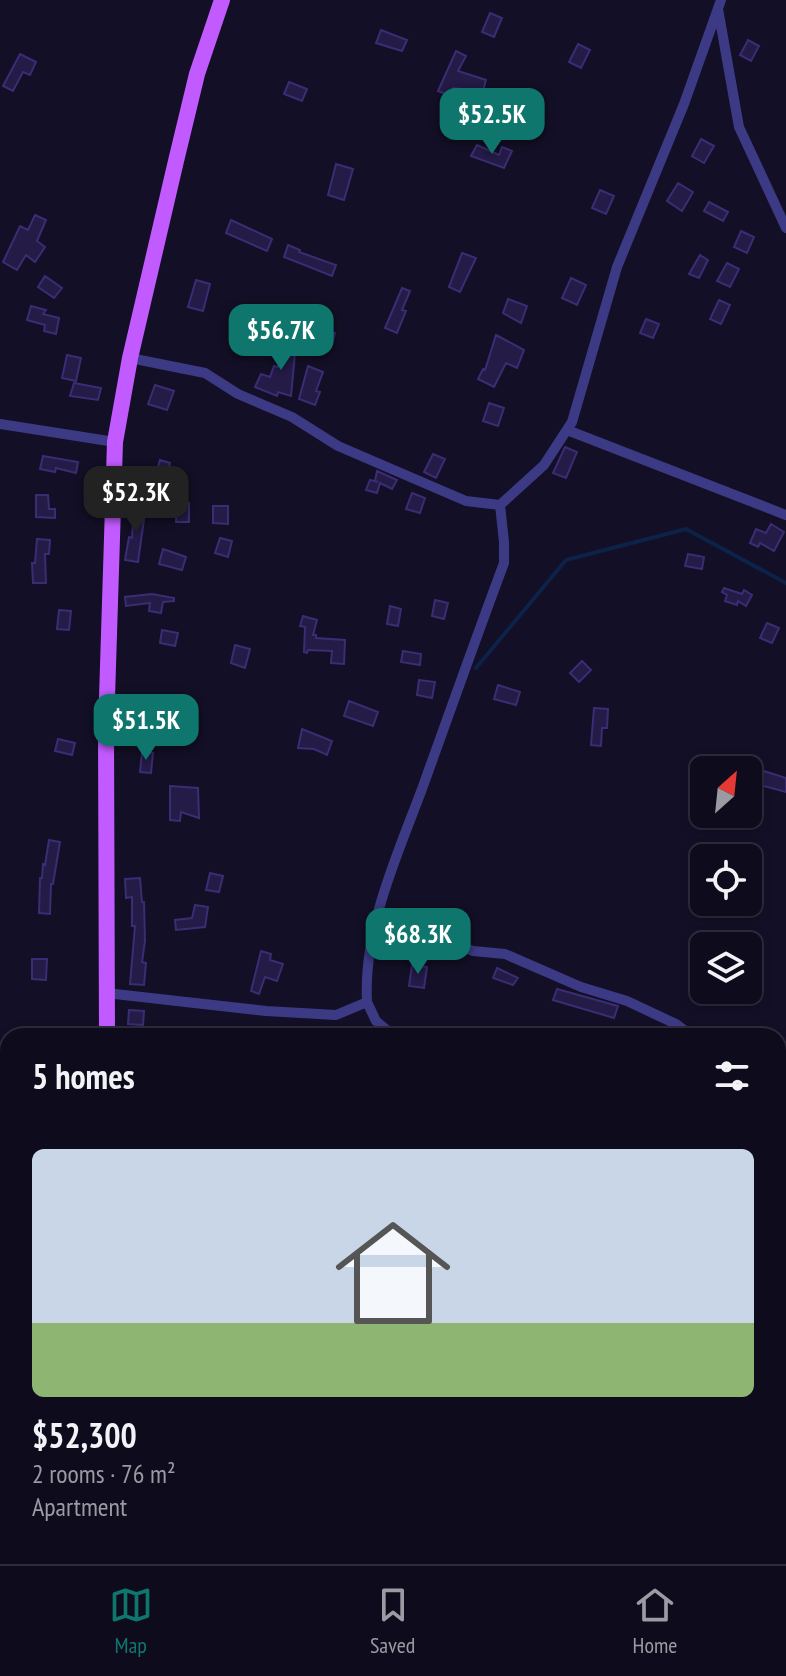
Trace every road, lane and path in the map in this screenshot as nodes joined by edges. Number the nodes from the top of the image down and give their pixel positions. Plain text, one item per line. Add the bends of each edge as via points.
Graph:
1 (222, 0) edge
2 (719, 3) edge
3 (786, 228) edge
4 (130, 358) junction
5 (0, 424) edge
6 (567, 430) junction
7 (115, 442) junction
8 (500, 505) junction
9 (786, 515) edge
10 (378, 915) junction
11 (106, 993) junction
12 (367, 1002) junction
13 (107, 1028) edge
14 (384, 1028) edge
15 (681, 1028) edge

1 - 4 main road via 197,74
2 - 3 street via 739,127
2 - 6 street via 617,267
4 - 7 main road
4 - 8 street via 205,373 338,446 466,501
5 - 7 street
6 - 8 street via 544,465
6 - 9 street
7 - 11 main road via 106,730
8 - 10 street via 504,563
10 - 12 street via 366,972
10 - 15 street via 473,951 505,954
11 - 12 street via 336,1015
11 - 13 main road
12 - 14 street

